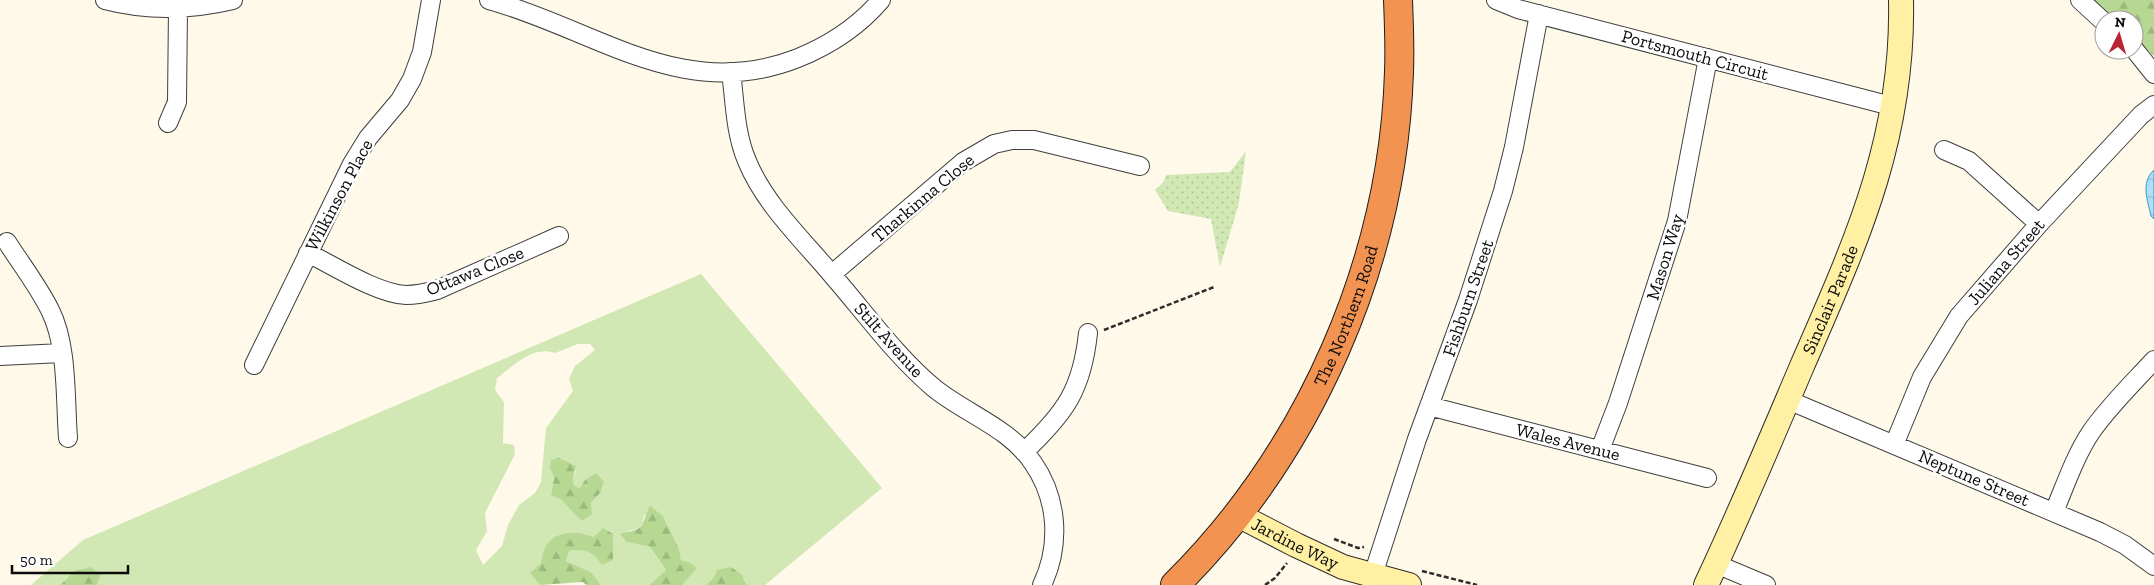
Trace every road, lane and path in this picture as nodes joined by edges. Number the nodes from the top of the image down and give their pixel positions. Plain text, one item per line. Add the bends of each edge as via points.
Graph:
1 (105, 0) edge
2 (233, 0) edge
3 (431, 0) edge
4 (489, 0) edge
5 (882, 0) edge
6 (1398, 0) edge
7 (1496, 0) edge
8 (1901, 0) edge
9 (2080, 0) edge
10 (178, 8) junction
11 (2094, 13) edge
12 (1539, 14) junction
13 (1708, 58) junction
14 (2143, 60) edge
15 (731, 72) junction
16 (2154, 74) edge
17 (2154, 105) edge
18 (1895, 107) junction
19 (168, 123) dead end
20 (1944, 150) dead end
21 (1140, 166) dead end
22 (2039, 224) junction
23 (559, 236) dead end
24 (6, 242) dead end
25 (308, 253) junction
26 (832, 274) junction
27 (1214, 287) dead end
28 (1088, 333) joint
29 (62, 353) junction
30 (0, 356) edge
31 (2154, 360) edge
32 (254, 365) dead end
33 (1788, 400) junction
34 (1429, 406) junction
35 (68, 438) dead end
36 (1894, 444) junction
37 (1600, 450) junction
38 (1024, 452) junction
39 (1708, 478) dead end
40 (2054, 512) junction
41 (1238, 515) junction
42 (1332, 539) dead end
43 (1367, 545) dead end
44 (1287, 563) dead end
45 (2154, 566) edge
46 (1373, 575) junction
47 (1711, 575) edge
48 (1416, 578) edge
49 (1042, 585) edge
50 (1175, 585) edge
51 (1265, 585) edge
52 (1477, 585) edge
53 (1766, 585) edge

1 - 10 street via 153,8
2 - 10 street
3 - 25 street, Wilkinson Place via 422,52 412,79 400,100 361,148
4 - 15 street via 652,62 684,70
5 - 15 street via 844,34 813,52 774,66
6 - 41 highway, The Northern Road via 1400,72 1393,147 1379,217 1362,277 1347,322 1317,390 1281,452
7 - 12 street, Portsmouth Circuit
8 - 18 street, Sinclair Parade via 1901,53
9 - 11 street
10 - 19 street via 177,102
12 - 13 street, Portsmouth Circuit
12 - 34 street, Fishburn Street via 1503,191
13 - 18 street, Portsmouth Circuit
13 - 37 street, Mason Way via 1678,221
14 - 16 street
15 - 26 street, Stilt Avenue via 739,138 750,169 771,203
17 - 22 street, Juliana Street
18 - 33 street, Sinclair Parade via 1878,176 1852,252
20 - 22 street via 1969,161
21 - 26 street, Tharkinna Close via 1034,140 994,144 963,162
22 - 36 street, Juliana Street via 1959,316 1922,376
23 - 25 street, Ottawa Close via 436,290 416,294 381,289
24 - 29 street via 50,310
25 - 32 street, Wilkinson Place
26 - 38 street, Stilt Avenue via 915,372 958,406 1001,431
27 - 28 path via 1106,330
28 - 38 street via 1081,376 1072,396 1050,426
29 - 30 street
29 - 35 street
31 - 40 street via 2090,434
33 - 36 street, Neptune Street
33 - 47 street, Sinclair Parade
34 - 37 street, Wales Avenue
34 - 46 street, Fishburn Street
36 - 40 street, Neptune Street
37 - 39 street, Wales Avenue
38 - 49 street, Stilt Avenue via 1045,485 1054,517 1053,552
40 - 45 street, Neptune Street via 2125,545
41 - 46 street, Jardine Way via 1343,566
41 - 50 highway, The Northern Road
42 - 43 path via 1358,548
44 - 51 path
46 - 48 street, Jardine Way
47 - 53 street
48 - 52 path

